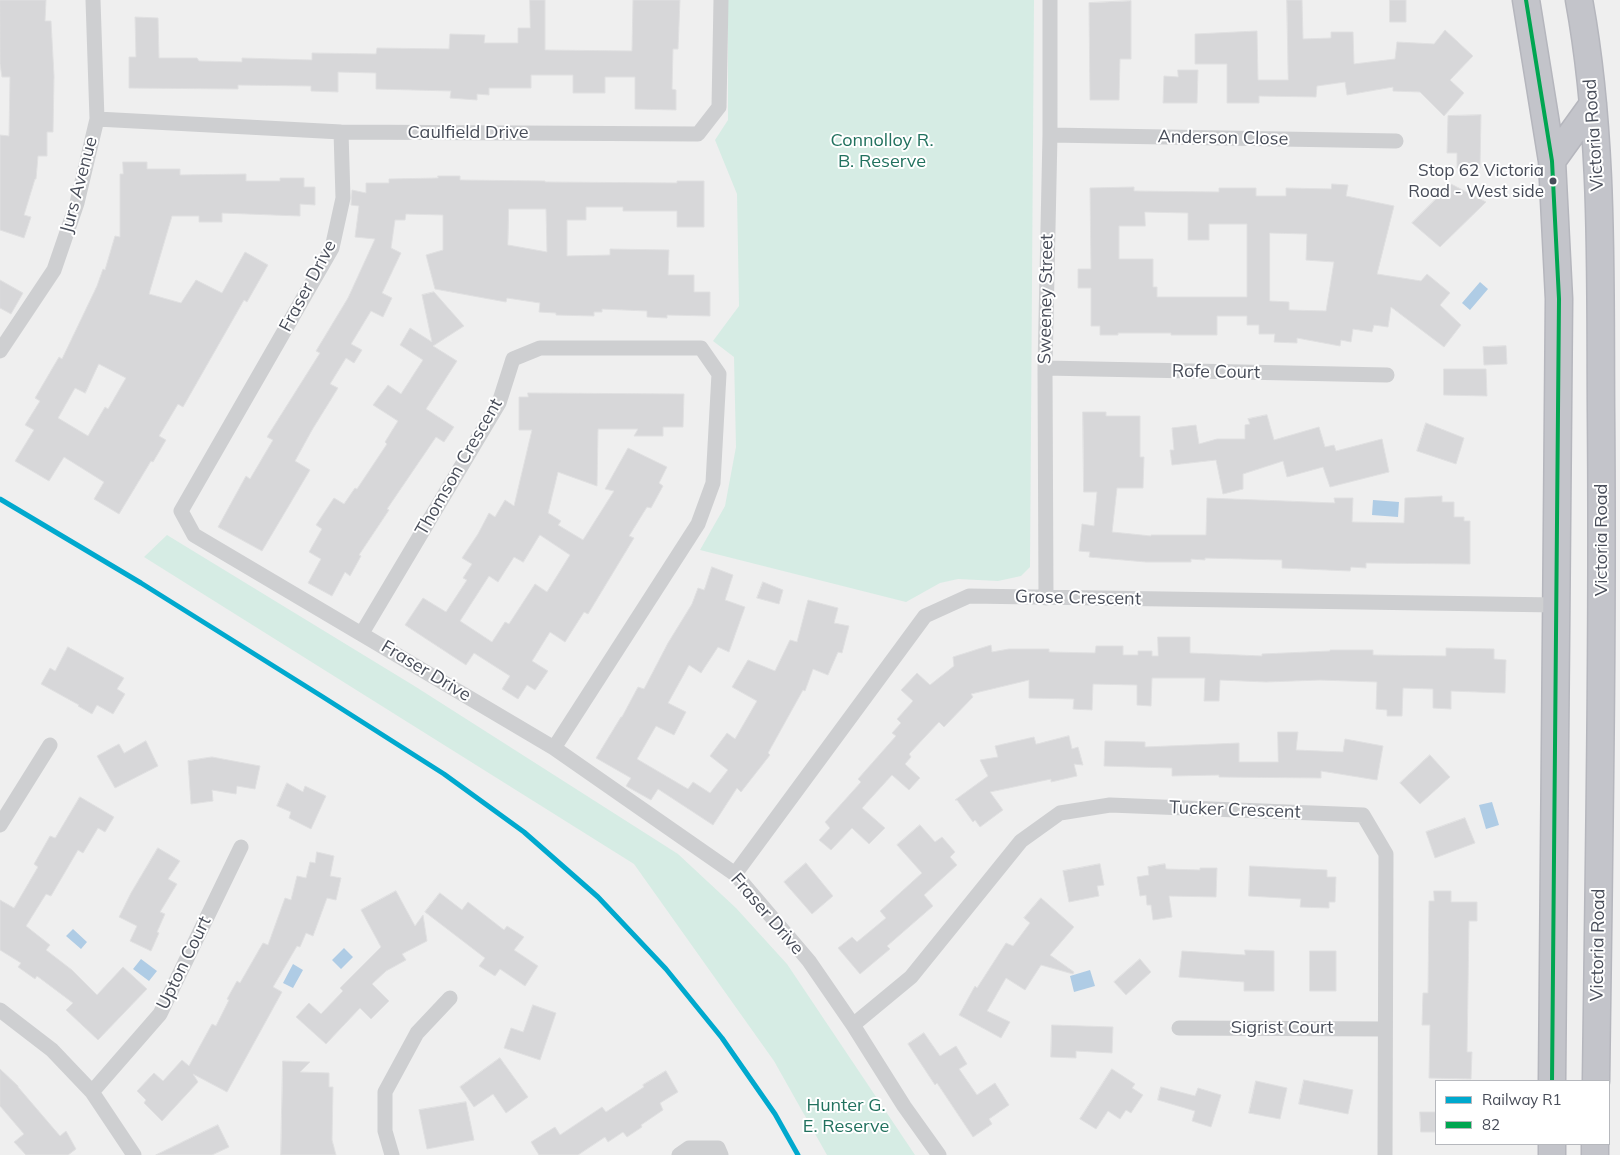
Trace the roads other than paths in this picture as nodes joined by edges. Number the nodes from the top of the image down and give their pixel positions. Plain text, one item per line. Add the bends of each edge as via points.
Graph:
1 (93, 0) edge
2 (721, 0) edge
3 (1050, 0) edge
4 (1526, 0) edge
5 (1579, 0) edge
6 (1593, 104) junction
7 (97, 119) junction
8 (340, 132) junction
9 (1050, 135) junction
10 (1396, 140) dead end
11 (1552, 161) junction
12 (3, 341) edge
13 (1045, 368) junction
14 (1387, 375) dead end
15 (1046, 598) junction
16 (1556, 605) junction
17 (362, 633) junction
18 (50, 745) dead end
19 (554, 748) junction
20 (0, 825) edge
21 (241, 847) dead end
22 (734, 874) junction
23 (450, 998) dead end
24 (0, 1010) edge
25 (853, 1025) junction
26 (1179, 1028) dead end
27 (1384, 1029) junction
28 (1552, 1080) edge
29 (1596, 1080) edge
30 (92, 1092) junction
31 (134, 1155) edge
32 (392, 1155) edge
33 (679, 1155) edge
34 (721, 1155) edge
35 (939, 1155) edge
36 (1384, 1155) edge

1 - 7 street, Jurs Avenue
2 - 8 street, Caulfield Drive via 719,108 698,134
3 - 9 street, Sweeney Street
4 - 11 highway
5 - 6 highway, Victoria Road
6 - 11 highway
6 - 29 highway, Victoria Road via 1599,177 1602,475
7 - 8 street, Caulfield Drive
7 - 12 street, Jurs Avenue via 77,203 54,270
8 - 17 street, Fraser Drive via 344,198 332,248 182,511 194,535
9 - 10 street, Anderson Close
9 - 13 street, Sweeney Street
11 - 16 highway via 1559,299
13 - 14 street, Rofe Court
13 - 15 street, Sweeney Street
15 - 16 street, Grose Crescent
15 - 22 street, Grose Crescent via 970,596 925,616
16 - 28 highway
17 - 19 street, Fraser Drive
17 - 19 street, Thomson Crescent via 498,404 513,359 540,348 701,348 719,374 713,483 698,524
18 - 20 street
19 - 22 street, Fraser Drive
21 - 30 street, Upton Court via 160,1014
22 - 25 street, Fraser Drive via 808,961
23 - 32 street via 417,1033 385,1092 385,1131
24 - 30 street via 52,1050
25 - 27 street, Tucker Crescent via 911,977 1021,841 1060,812 1110,806 1364,816 1386,854
25 - 35 street, Fraser Drive
26 - 27 street, Sigrist Court
27 - 36 street, Tucker Crescent
30 - 31 street
33 - 34 street via 689,1148 718,1148

